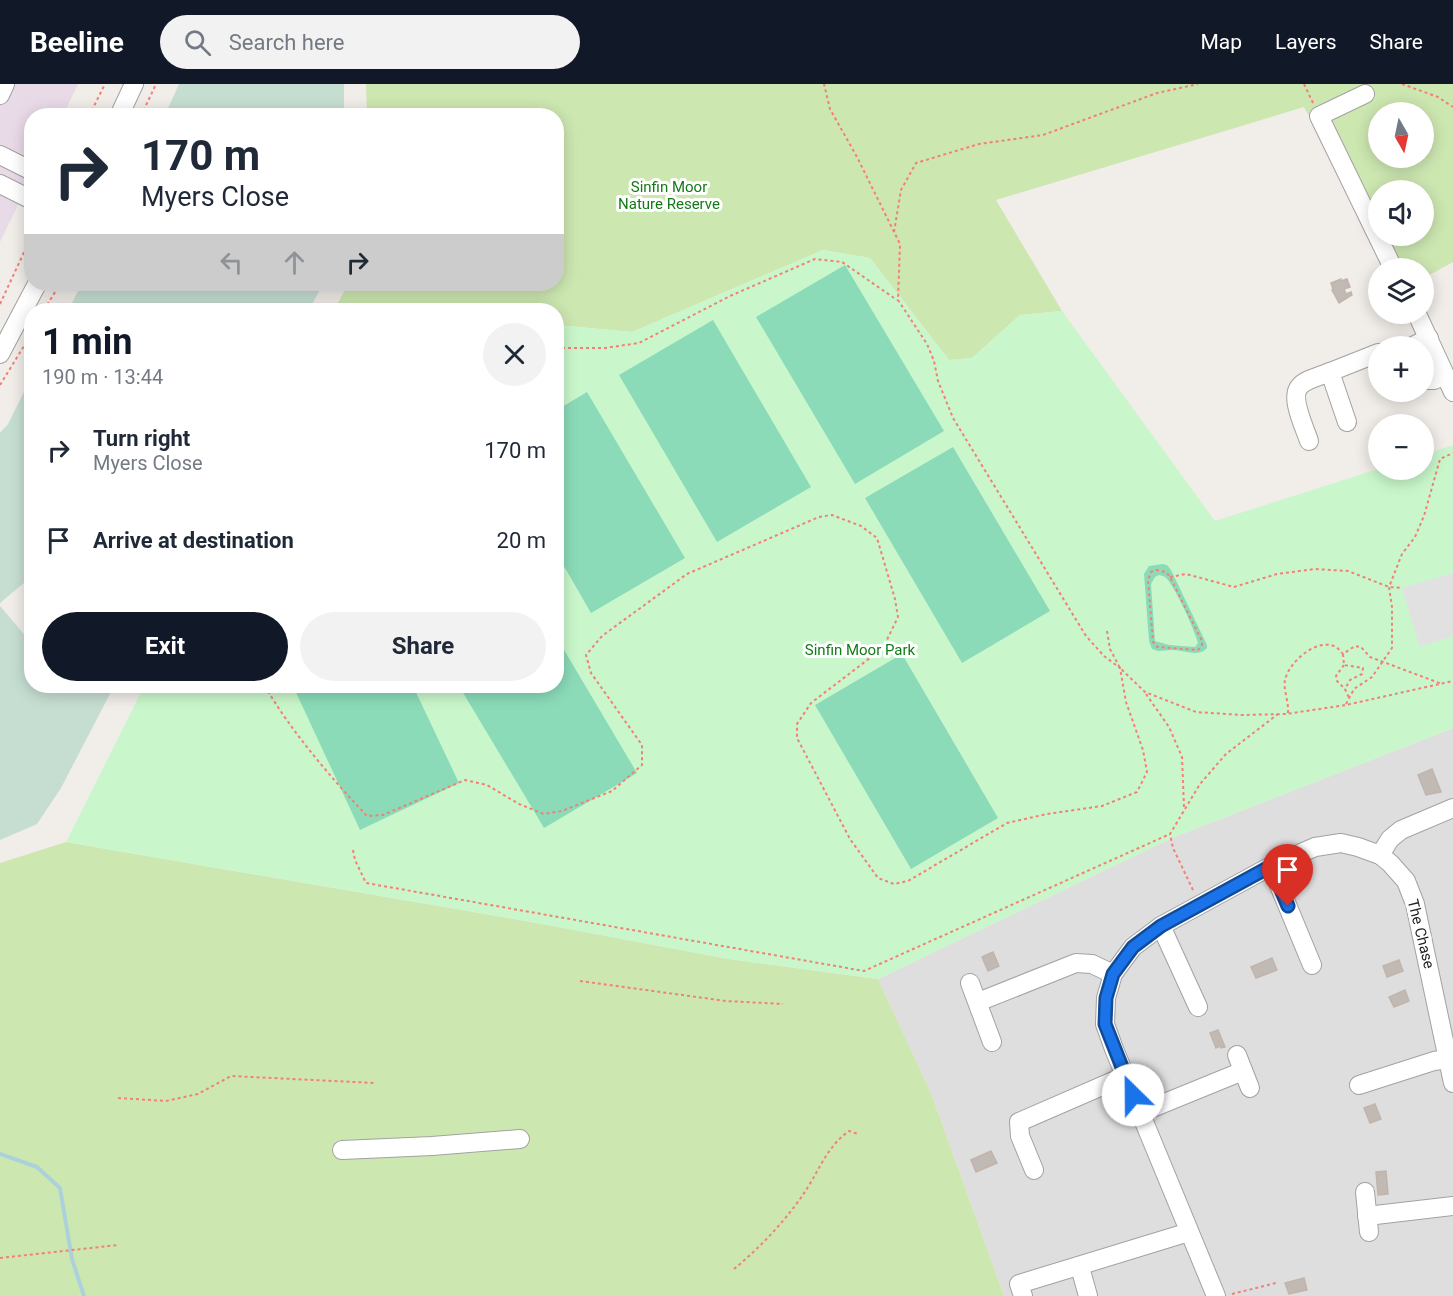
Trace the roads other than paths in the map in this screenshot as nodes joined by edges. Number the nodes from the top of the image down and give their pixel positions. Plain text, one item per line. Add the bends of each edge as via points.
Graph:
1 (5, 84) edge
2 (134, 84) edge
3 (1365, 94) dead end
4 (0, 95) edge
5 (123, 108) edge
6 (0, 155) edge
7 (24, 167) edge
8 (0, 184) edge
9 (24, 196) edge
10 (1388, 258) edge
11 (24, 309) edge
12 (0, 354) edge
13 (1368, 357) edge
14 (1434, 358) edge
15 (1447, 368) edge
16 (1330, 372) junction
17 (1434, 377) edge
18 (1453, 392) edge
19 (1347, 422) dead end
20 (1309, 441) dead end
21 (1453, 808) edge
22 (1380, 855) junction
23 (1271, 866) junction
24 (1161, 926) junction
25 (1312, 965) dead end
26 (1113, 974) junction
27 (970, 983) dead end
28 (1445, 997) edge
29 (978, 1002) junction
30 (1198, 1007) dead end
31 (992, 1042) dead end
32 (1449, 1059) junction
33 (1244, 1071) dead end
34 (1125, 1076) junction
35 (1453, 1083) edge
36 (1359, 1085) dead end
37 (1140, 1113) junction
38 (520, 1139) dead end
39 (342, 1150) dead end
40 (1034, 1170) dead end
41 (1365, 1192) dead end
42 (1453, 1206) edge
43 (1192, 1239) junction
44 (1080, 1266) junction
45 (1023, 1296) edge
46 (1088, 1296) edge
47 (1216, 1296) edge

1 - 4 street
2 - 5 street
3 - 10 street via 1319,116
6 - 7 street
8 - 9 street
11 - 12 street
13 - 16 street
14 - 15 street
15 - 17 street
15 - 18 street
16 - 19 street
16 - 20 street via 1302,384 1296,391
21 - 22 street via 1401,830
22 - 23 street, The Chase via 1341,843 1315,847
22 - 28 street, The Chase via 1406,881
23 - 24 street, The Chase
23 - 25 street
24 - 26 street, The Chase via 1133,947
24 - 30 street
26 - 29 street via 1092,964 1076,963
26 - 34 street, The Chase via 1106,998 1105,1024
27 - 29 street
28 - 32 street, The Chase
29 - 31 street
32 - 35 street, The Chase
32 - 36 street via 1375,1071
33 - 37 street
34 - 37 street, The Chase
34 - 40 street via 1019,1122 1020,1136
37 - 43 street, The Chase
38 - 39 street
41 - 42 street via 1368,1224
43 - 44 street
43 - 47 street, The Chase
44 - 45 street via 1019,1284
44 - 46 street

